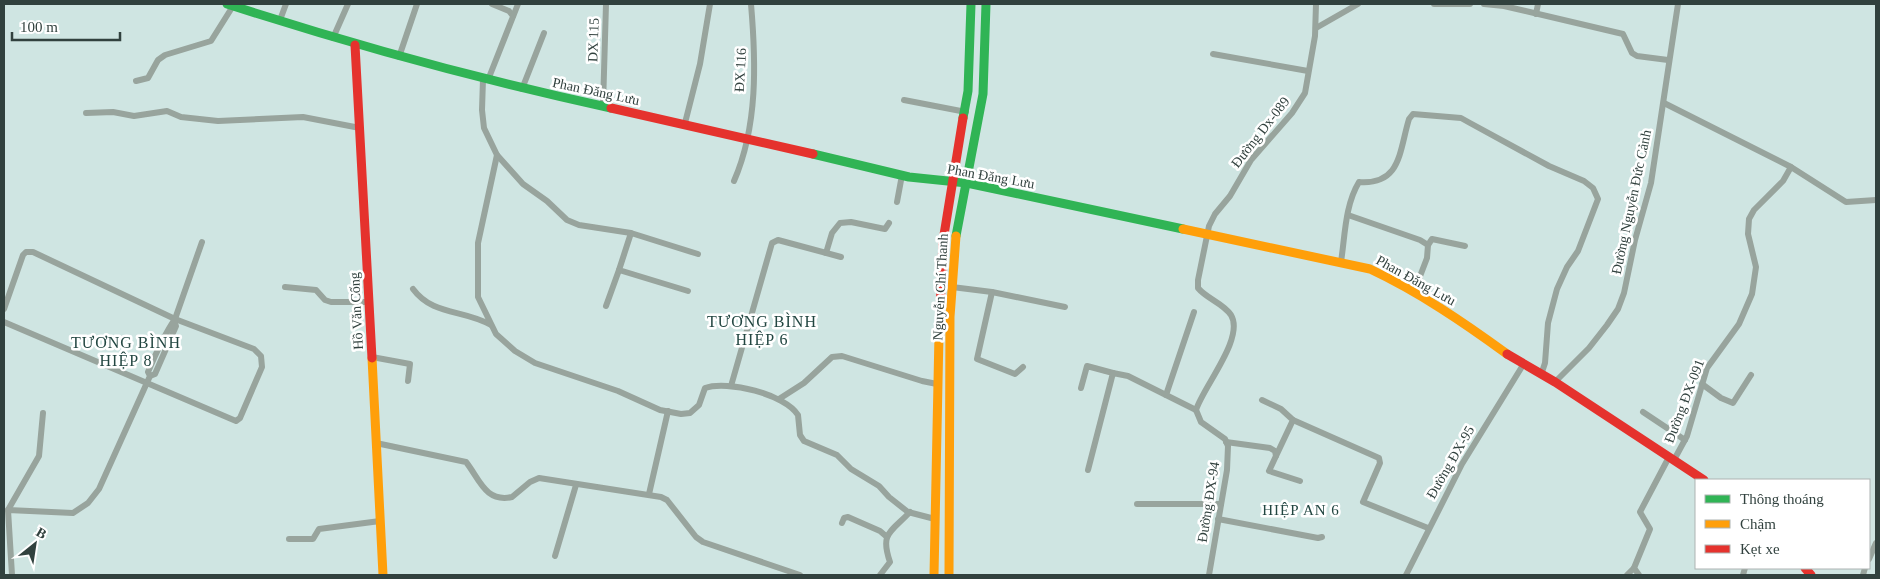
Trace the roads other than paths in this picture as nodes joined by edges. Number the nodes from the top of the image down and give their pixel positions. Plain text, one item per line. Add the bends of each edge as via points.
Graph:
1 (286, 4) edge
2 (348, 4) edge
3 (417, 4) edge
4 (492, 4) edge
5 (518, 4) edge
6 (606, 4) edge
7 (710, 4) edge
8 (751, 4) edge
9 (971, 4) edge
10 (986, 4) edge
11 (1316, 4) edge
12 (1358, 4) edge
13 (1434, 4) edge
14 (1459, 4) edge
15 (1470, 4) edge
16 (1484, 4) edge
17 (1538, 4) edge
18 (1678, 4) edge
19 (230, 5) edge
20 (1536, 14) junction
21 (513, 16) junction
22 (280, 20) junction
23 (1316, 28) junction
24 (544, 33) dead end
25 (333, 38) junction
26 (355, 45) junction
27 (1212, 54) dead end
28 (399, 57) junction
29 (1668, 60) junction
30 (1308, 71) junction
31 (485, 80) junction
32 (136, 81) dead end
33 (522, 89) junction
34 (904, 100) dead end
35 (1664, 103) junction
36 (602, 106) junction
37 (966, 112) junction
38 (86, 113) dead end
39 (685, 123) junction
40 (360, 128) junction
41 (747, 138) junction
42 (497, 155) junction
43 (1791, 167) junction
44 (902, 175) junction
45 (734, 181) dead end
46 (952, 183) junction
47 (967, 183) junction
48 (1876, 200) edge
49 (897, 202) dead end
50 (1348, 215) junction
51 (889, 223) dead end
52 (631, 233) junction
53 (1207, 233) junction
54 (202, 242) dead end
55 (1428, 245) junction
56 (1465, 246) dead end
57 (826, 253) junction
58 (698, 254) dead end
59 (840, 257) dead end
60 (1341, 262) junction
61 (619, 270) junction
62 (285, 287) dead end
63 (952, 287) junction
64 (413, 289) dead end
65 (688, 292) dead end
66 (992, 292) junction
67 (1414, 292) junction
68 (369, 302) junction
69 (606, 306) dead end
70 (1065, 307) dead end
71 (4, 309) edge
72 (1194, 312) dead end
73 (175, 320) junction
74 (4, 322) edge
75 (492, 326) junction
76 (372, 357) junction
77 (1523, 365) junction
78 (1023, 367) dead end
79 (1113, 373) junction
80 (1541, 375) junction
81 (1750, 376) dead end
82 (408, 381) dead end
83 (1555, 382) junction
84 (146, 383) junction
85 (937, 384) junction
86 (950, 384) junction
87 (1702, 384) junction
88 (731, 386) junction
89 (1081, 388) dead end
90 (1166, 395) junction
91 (779, 400) junction
92 (1262, 400) dead end
93 (1196, 410) junction
94 (668, 411) junction
95 (1643, 412) dead end
96 (43, 413) dead end
97 (1293, 420) junction
98 (1685, 440) junction
99 (1226, 442) junction
100 (376, 443) junction
101 (1276, 456) junction
102 (1672, 459) junction
103 (1088, 470) dead end
104 (1702, 479) edge
105 (1300, 481) dead end
106 (576, 485) junction
107 (648, 494) junction
108 (4, 502) edge
109 (1137, 504) dead end
110 (1221, 504) junction
111 (8, 510) junction
112 (910, 512) junction
113 (935, 519) junction
114 (1218, 519) junction
115 (380, 521) junction
116 (842, 523) dead end
117 (1428, 528) junction
118 (887, 537) junction
119 (1322, 537) dead end
120 (289, 539) dead end
121 (1876, 543) edge
122 (555, 556) dead end
123 (1870, 557) edge
124 (1634, 568) junction
125 (12, 575) edge
126 (383, 575) edge
127 (800, 575) edge
128 (880, 575) edge
129 (934, 575) edge
130 (949, 575) edge
131 (1208, 575) edge
132 (1406, 575) edge
133 (1627, 575) edge
134 (1639, 575) edge

1 - 22 street
2 - 25 street
3 - 28 street
4 - 21 street
5 - 21 street
6 - 36 street, DX 115
7 - 39 street via 700,64
8 - 41 street, ĐX 116 via 755,80
9 - 37 street, Nguyễn Chí Thanh
10 - 47 street, Nguyễn Chí Thanh via 983,94
11 - 23 street, Đường Dx-089
12 - 23 street
13 - 14 street
14 - 15 street
16 - 20 street
17 - 20 street
18 - 29 street, Đường Nguyễn Đức Cảnh
19 - 22 street, Phan Đăng Lưu
19 - 32 street via 211,41 165,54 148,78
20 - 29 street via 1624,34 1632,53 1637,56
21 - 31 street
22 - 25 street, Phan Đăng Lưu
23 - 30 street, Đường Dx-089
24 - 33 street
25 - 26 street, Phan Đăng Lưu
26 - 28 street, Phan Đăng Lưu
26 - 40 street, Hồ Văn Cống
27 - 30 street
28 - 31 street, Phan Đăng Lưu
29 - 35 street, Đường Nguyễn Đức Cảnh
30 - 53 street, Đường Dx-089 via 1301,100 1251,160 1215,214
31 - 33 street, Phan Đăng Lưu
31 - 42 street via 484,128
33 - 36 street, Phan Đăng Lưu
34 - 37 street
35 - 43 street
35 - 83 street, Đường Nguyễn Đức Cảnh via 1651,183 1618,309 1589,348
36 - 39 street, Phan Đăng Lưu
37 - 46 street, Nguyễn Chí Thanh
38 - 40 street via 113,112 134,116 167,111 181,117 218,121 303,117
39 - 41 street, Phan Đăng Lưu
40 - 68 street, Hồ Văn Cống
41 - 44 street, Phan Đăng Lưu
41 - 45 street, ĐX 116
42 - 52 street via 523,184 567,220 586,227
42 - 75 street via 478,243 478,297
43 - 48 street via 1846,202
43 - 87 street, Đường ĐX-091 via 1784,181 1758,206 1750,220 1748,234 1756,267 1752,294 1732,336 1707,368
44 - 46 street, Phan Đăng Lưu
44 - 49 street
46 - 47 street, Phan Đăng Lưu
46 - 85 street, Nguyễn Chí Thanh via 943,241
47 - 53 street, Phan Đăng Lưu
47 - 63 street, Nguyễn Chí Thanh via 954,243
50 - 55 street
50 - 60 street
50 - 80 street via 1359,182 1380,182 1393,172 1413,114 1461,118 1593,188 1598,199 1578,251 1567,266 1554,297
51 - 57 street via 885,229 851,222 840,224 832,233
52 - 58 street
52 - 61 street
53 - 60 street, Phan Đăng Lưu
53 - 93 street via 1198,288 1229,313 1234,322 1222,361
54 - 73 street
55 - 56 street via 1432,240
55 - 67 street via 1427,258
57 - 59 street
57 - 88 street via 778,240 772,243
60 - 67 street, Phan Đăng Lưu via 1370,269
61 - 65 street
61 - 69 street
62 - 68 street via 316,290 331,302
63 - 66 street
63 - 86 street, Nguyễn Chí Thanh
64 - 75 street via 428,305 476,317
66 - 70 street
66 - 78 street via 977,359 1014,374
67 - 77 street, Phan Đăng Lưu via 1462,321
68 - 76 street, Hồ Văn Cống
71 - 73 street via 22,256 33,252
72 - 90 street
73 - 84 street via 148,372 150,376
73 - 84 street via 254,349 261,356 262,367 240,418 236,421
74 - 84 street
75 - 94 street via 515,351 535,363
76 - 82 street via 410,364
76 - 100 street, Hồ Văn Cống
77 - 80 street, Phan Đăng Lưu
77 - 117 street, Đường ĐX-95 via 1462,464
79 - 89 street via 1087,366
79 - 90 street via 1128,376
79 - 103 street
80 - 83 street, Phan Đăng Lưu
81 - 87 street via 1733,404
83 - 102 street, Phan Đăng Lưu
84 - 111 street via 98,489 88,503 73,513
85 - 86 street
85 - 91 street via 842,356 832,357 804,383
85 - 113 street, Nguyễn Chí Thanh
86 - 130 street, Nguyễn Chí Thanh
87 - 98 street, Đường ĐX-091
88 - 91 street
88 - 94 street via 715,384 706,388 699,405 690,413
90 - 93 street
91 - 112 street via 798,415 800,435 804,441 836,455 850,469 879,486
92 - 97 street via 1281,409
93 - 99 street via 1201,422
94 - 107 street
95 - 98 street
96 - 111 street via 39,456
97 - 101 street
97 - 117 street via 1379,458 1380,463 1363,502
98 - 102 street, Đường ĐX-091
99 - 101 street via 1270,448
99 - 110 street, Đường ĐX-94 via 1227,470
100 - 106 street via 466,462 484,490 499,497 512,497 539,478
100 - 115 street, Hồ Văn Cống
101 - 105 street via 1269,471
102 - 104 street, Phan Đăng Lưu
102 - 124 street, Đường ĐX-091 via 1640,512 1650,529
106 - 107 street
106 - 122 street
107 - 127 street via 667,500 703,542
108 - 111 street
109 - 110 street
110 - 114 street, Đường ĐX-94
111 - 125 street
112 - 113 street
112 - 118 street
113 - 129 street, Nguyễn Chí Thanh
114 - 119 street
114 - 131 street, Đường ĐX-94
115 - 120 street via 319,530 313,539
115 - 126 street, Hồ Văn Cống
116 - 118 street via 848,517
117 - 132 street, Đường ĐX-95
118 - 128 street via 884,548 890,562
121 - 123 street
124 - 133 street
124 - 134 street

